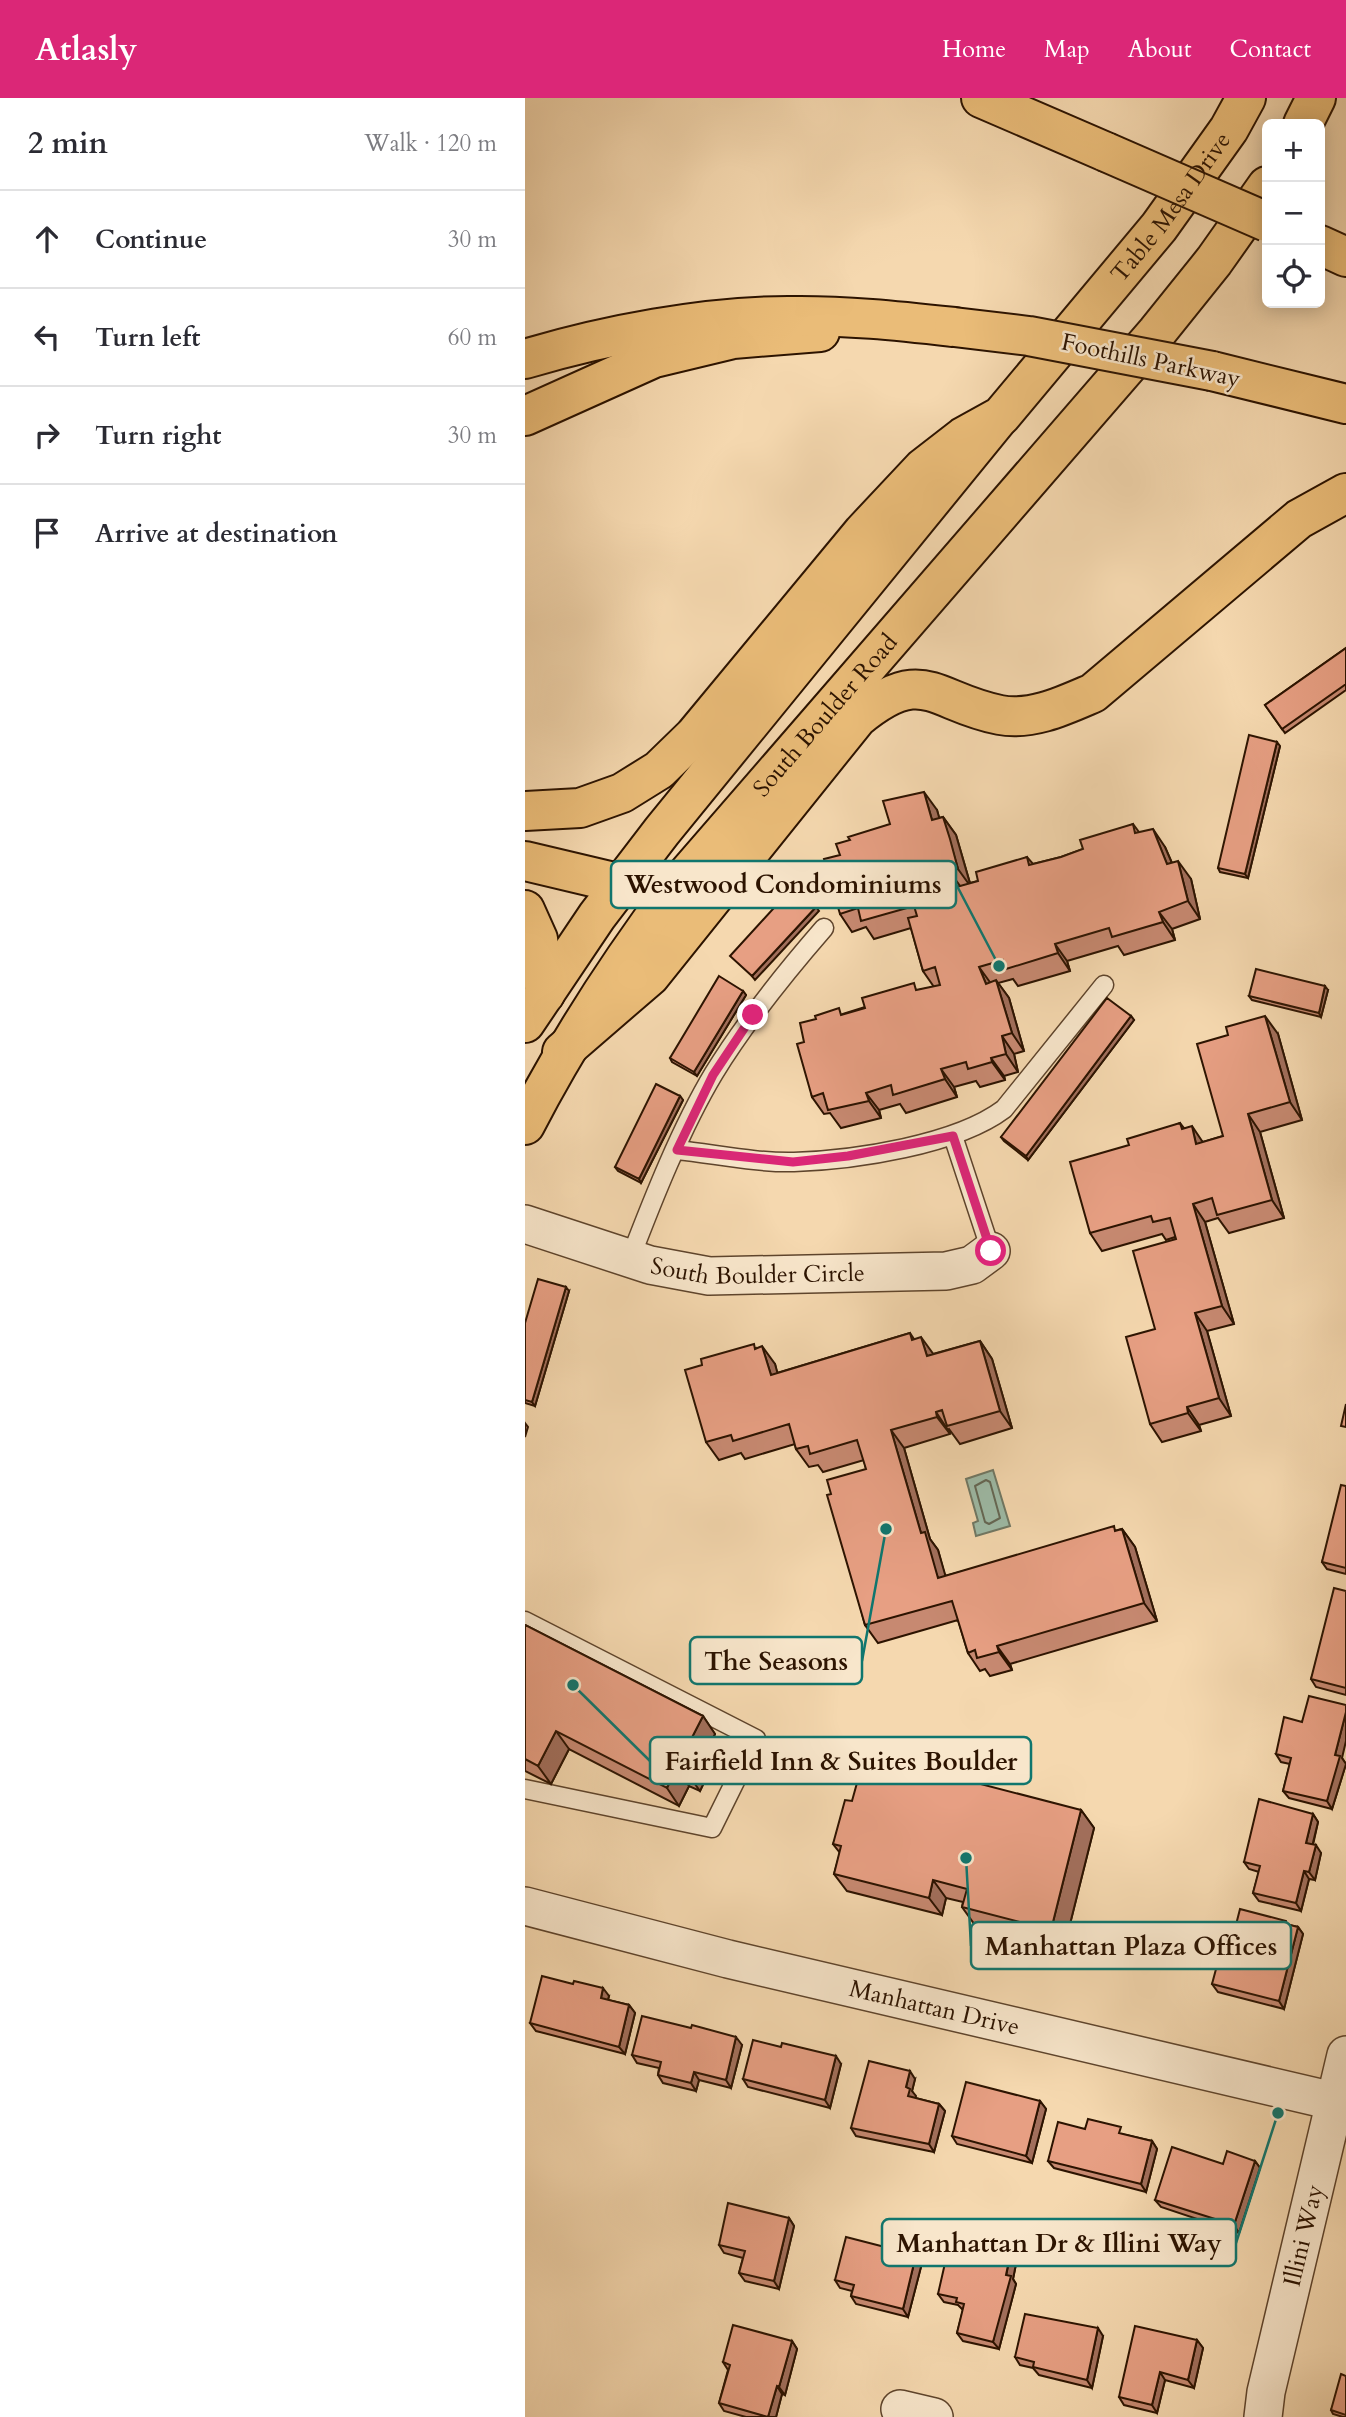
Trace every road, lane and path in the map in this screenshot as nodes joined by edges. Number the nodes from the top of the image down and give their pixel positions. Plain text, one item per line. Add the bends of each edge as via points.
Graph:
1 (981, 98) edge
2 (1246, 98) edge
3 (1316, 98) edge
4 (1306, 119) edge
5 (1262, 193) edge
6 (1262, 220) edge
7 (1325, 247) edge
8 (1346, 257) edge
9 (1089, 313) joint
10 (954, 327) junction
11 (525, 359) edge
12 (1346, 404) edge
13 (525, 416) edge
14 (1001, 416) junction
15 (1346, 493) edge
16 (525, 811) edge
17 (525, 861) edge
18 (622, 884) junction
19 (677, 886) junction
20 (525, 910) edge
21 (824, 928) dead end
22 (1104, 985) dead end
23 (535, 1009) edge
24 (562, 1052) junction
25 (525, 1125) edge
26 (953, 1136) junction
27 (677, 1150) junction
28 (525, 1224) edge
29 (991, 1251) joint
30 (630, 1259) junction
31 (525, 1621) edge
32 (525, 1789) edge
33 (525, 1906) edge
34 (1346, 2055) edge
35 (1340, 2102) edge
36 (1263, 2417) edge

1 - 6 main road, bridge
2 - 9 main road, Table Mesa Drive via 1159,227
3 - 4 main road
5 - 19 main road, South Boulder Road via 1157,331
7 - 8 main road
9 - 14 main road, South Boulder Road
10 - 11 main road via 786,316 647,331
10 - 12 main road, Foothills Parkway, bridge via 1029,335 1212,371
10 - 13 main road via 733,339 655,358
14 - 16 main road via 963,437 923,468 863,532 694,736 659,770 597,803
14 - 18 main road, South Boulder Road
15 - 24 main road via 1299,519 1093,692 1061,707 1028,715 1001,715 914,688 876,703 857,718 650,976
17 - 18 main road
18 - 19 main road
18 - 23 main road, South Boulder Road
19 - 24 main road, South Boulder Road
20 - 23 main road via 538,939
21 - 27 lane via 777,980 713,1075
22 - 26 lane via 1005,1109
24 - 25 main road, South Boulder Road
26 - 27 lane via 793,1162
26 - 29 lane
27 - 30 lane
28 - 30 street, South Boulder Circle
29 - 30 street, South Boulder Circle via 972,1265 919,1272 709,1276
31 - 32 lane via 756,1739 712,1828
33 - 35 street, Manhattan Drive via 752,1965
34 - 35 street, Illini Way
35 - 36 street, Illini Way

